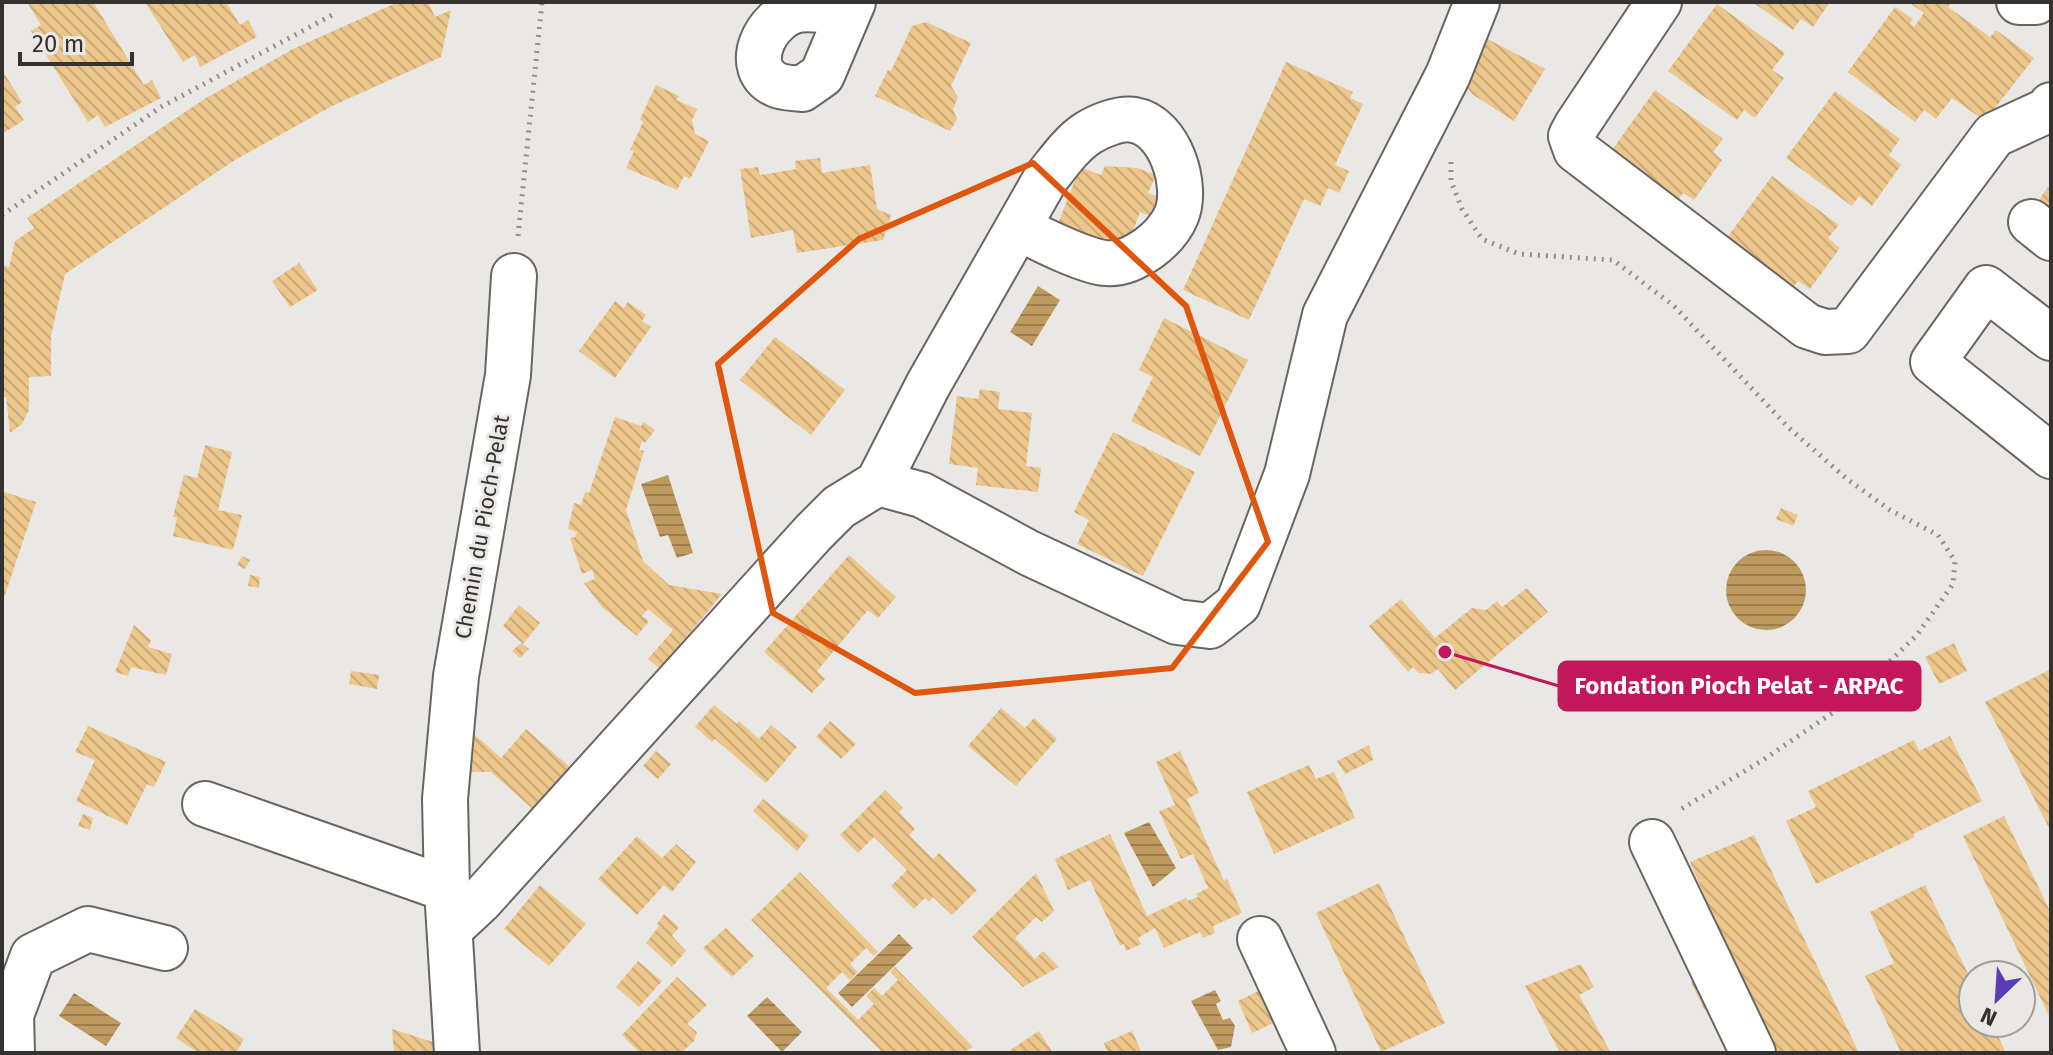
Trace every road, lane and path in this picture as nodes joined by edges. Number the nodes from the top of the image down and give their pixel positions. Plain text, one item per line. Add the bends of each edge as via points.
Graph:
1 (542, 2) edge
2 (1477, 2) edge
3 (1659, 2) edge
4 (2019, 2) edge
5 (2036, 2) edge
6 (334, 14) dead end
7 (2051, 105) edge
8 (1451, 151) dead end
9 (2, 215) edge
10 (1020, 228) dead end
11 (514, 276) joint
12 (2051, 338) edge
13 (2051, 456) edge
14 (878, 483) junction
15 (205, 804) dead end
16 (1652, 842) joint
17 (449, 909) junction
18 (1260, 939) dead end
19 (165, 948) dead end
20 (12, 1053) edge
21 (457, 1053) edge
22 (1313, 1053) edge
23 (1753, 1053) edge

1 - 11 path
2 - 14 street via 1448,75 1325,315 1287,474 1238,604 1210,626 1177,622 1029,553 922,495
3 - 7 street via 1577,125 1571,136 1576,150 1807,326 1825,332 1848,331 1994,135
4 - 5 street
6 - 9 path via 161,107
8 - 16 path via 1451,181 1482,239 1519,254 1613,260 1674,306 1789,428 1890,510 1938,535 1955,561 1953,584 1917,635 1847,703 1647,831
10 - 14 street
11 - 17 street, Chemin du Pioch-Pelat via 508,375 452,711 445,799
12 - 13 street via 1986,288 1933,362
14 - 17 street via 839,507 813,533 480,901
15 - 17 street
16 - 23 street
17 - 21 street, Chemin du Pioch-Pelat
18 - 22 street
19 - 20 street via 88,929 33,956 11,1015

